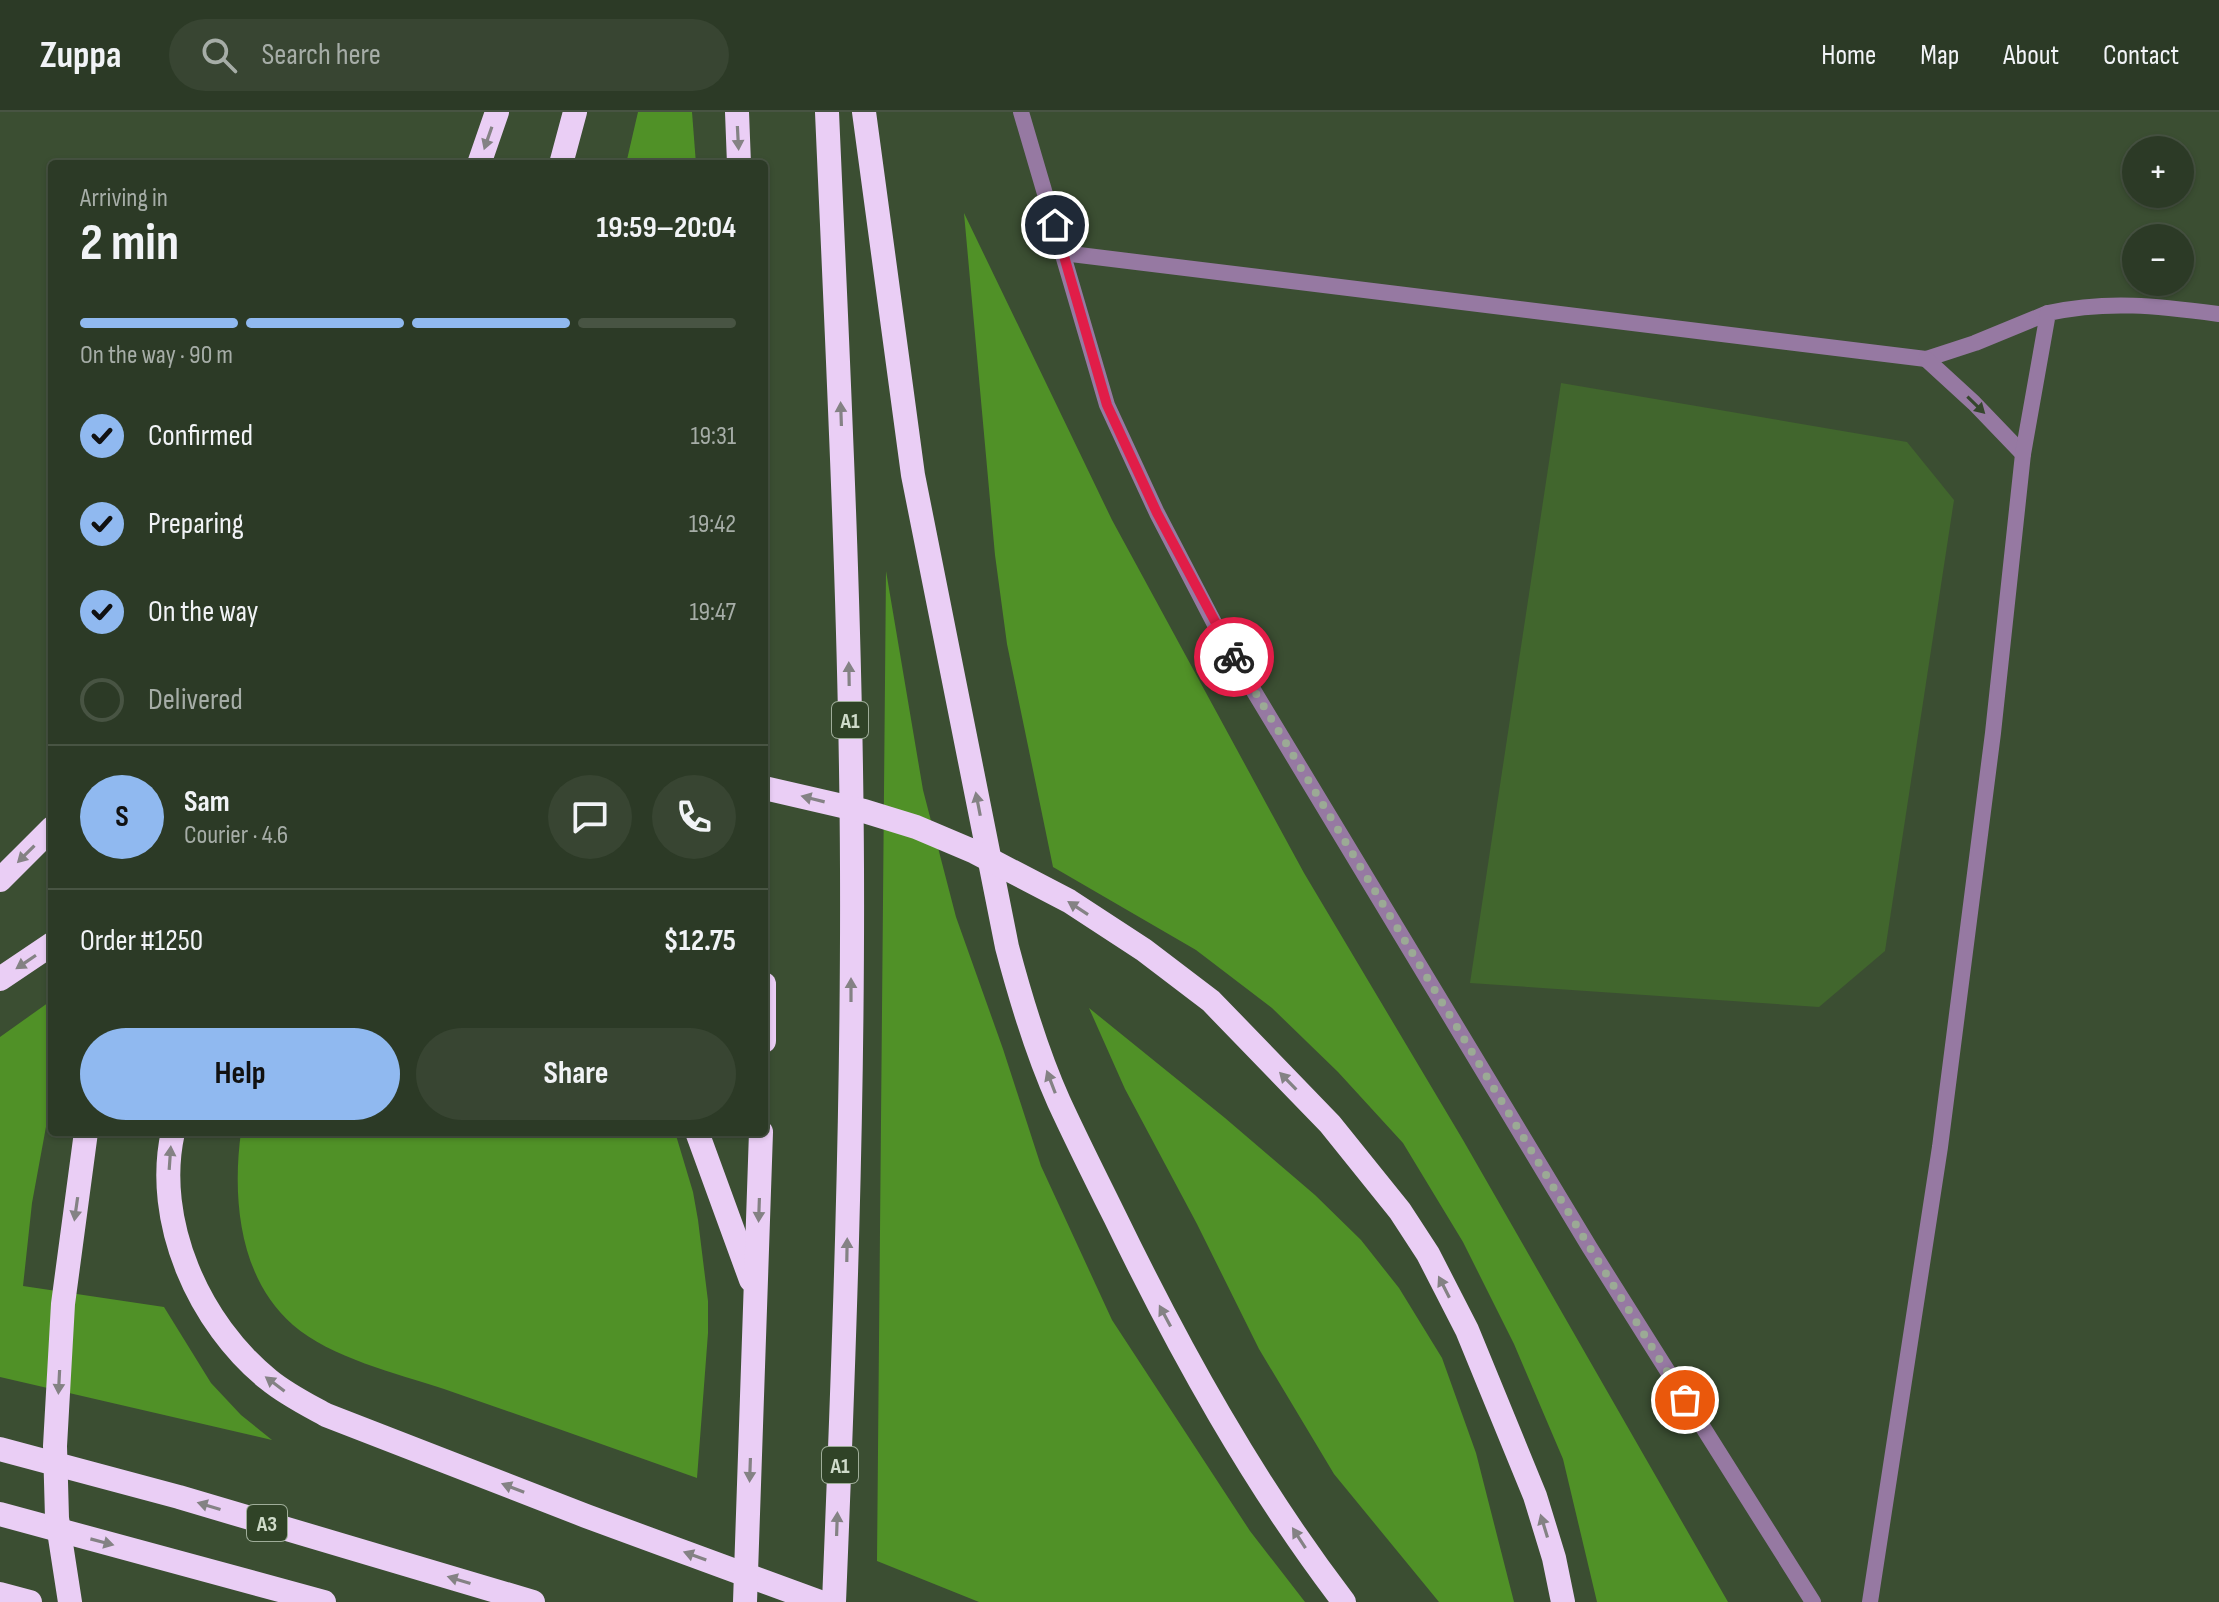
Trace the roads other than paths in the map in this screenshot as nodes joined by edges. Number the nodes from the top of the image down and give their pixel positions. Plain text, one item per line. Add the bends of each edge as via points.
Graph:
1 (497, 112) edge
2 (575, 112) edge
3 (737, 112) edge
4 (827, 112) edge
5 (864, 112) edge
6 (1021, 112) edge
7 (480, 160) edge
8 (562, 160) edge
9 (739, 160) edge
10 (1063, 253) junction
11 (2048, 313) junction
12 (2219, 314) edge
13 (1926, 359) junction
14 (2023, 454) junction
15 (768, 789) edge
16 (48, 832) edge
17 (0, 880) edge
18 (48, 947) edge
19 (0, 979) edge
20 (85, 1136) edge
21 (173, 1136) edge
22 (698, 1136) edge
23 (761, 1136) edge
24 (756, 1293) junction
25 (0, 1449) edge
26 (0, 1514) edge
27 (0, 1594) edge
28 (30, 1602) edge
29 (70, 1602) edge
30 (324, 1602) edge
31 (533, 1602) edge
32 (745, 1602) edge
33 (820, 1602) edge
34 (834, 1602) edge
35 (1344, 1602) edge
36 (1563, 1602) edge
37 (1813, 1602) edge
38 (1870, 1602) edge

1 -> 7 highway
2 - 8 highway
3 -> 9 highway
34 -> 4 highway, A1 via 846,1328 852,866
35 -> 5 highway via 1200,1383 1058,1100 1018,990 913,475
6 - 10 street
10 - 13 street
10 - 37 street via 1107,405 1223,640 1590,1248
11 - 12 street via 2126,304
11 - 13 street
11 - 14 street
13 -> 14 street
14 - 38 street via 1940,1147
36 -> 15 highway via 1535,1496 1467,1330 1428,1254 1330,1124 1211,1001 1069,901 975,852 864,811
16 -> 17 highway
18 -> 19 highway
20 -> 29 highway via 63,1304 55,1446 59,1539
33 -> 21 highway via 326,1415 268,1379 220,1328 189,1271 171,1207
22 - 24 highway
23 -> 24 highway
24 -> 32 highway
31 -> 25 highway, A3
26 -> 30 highway
27 - 28 highway

